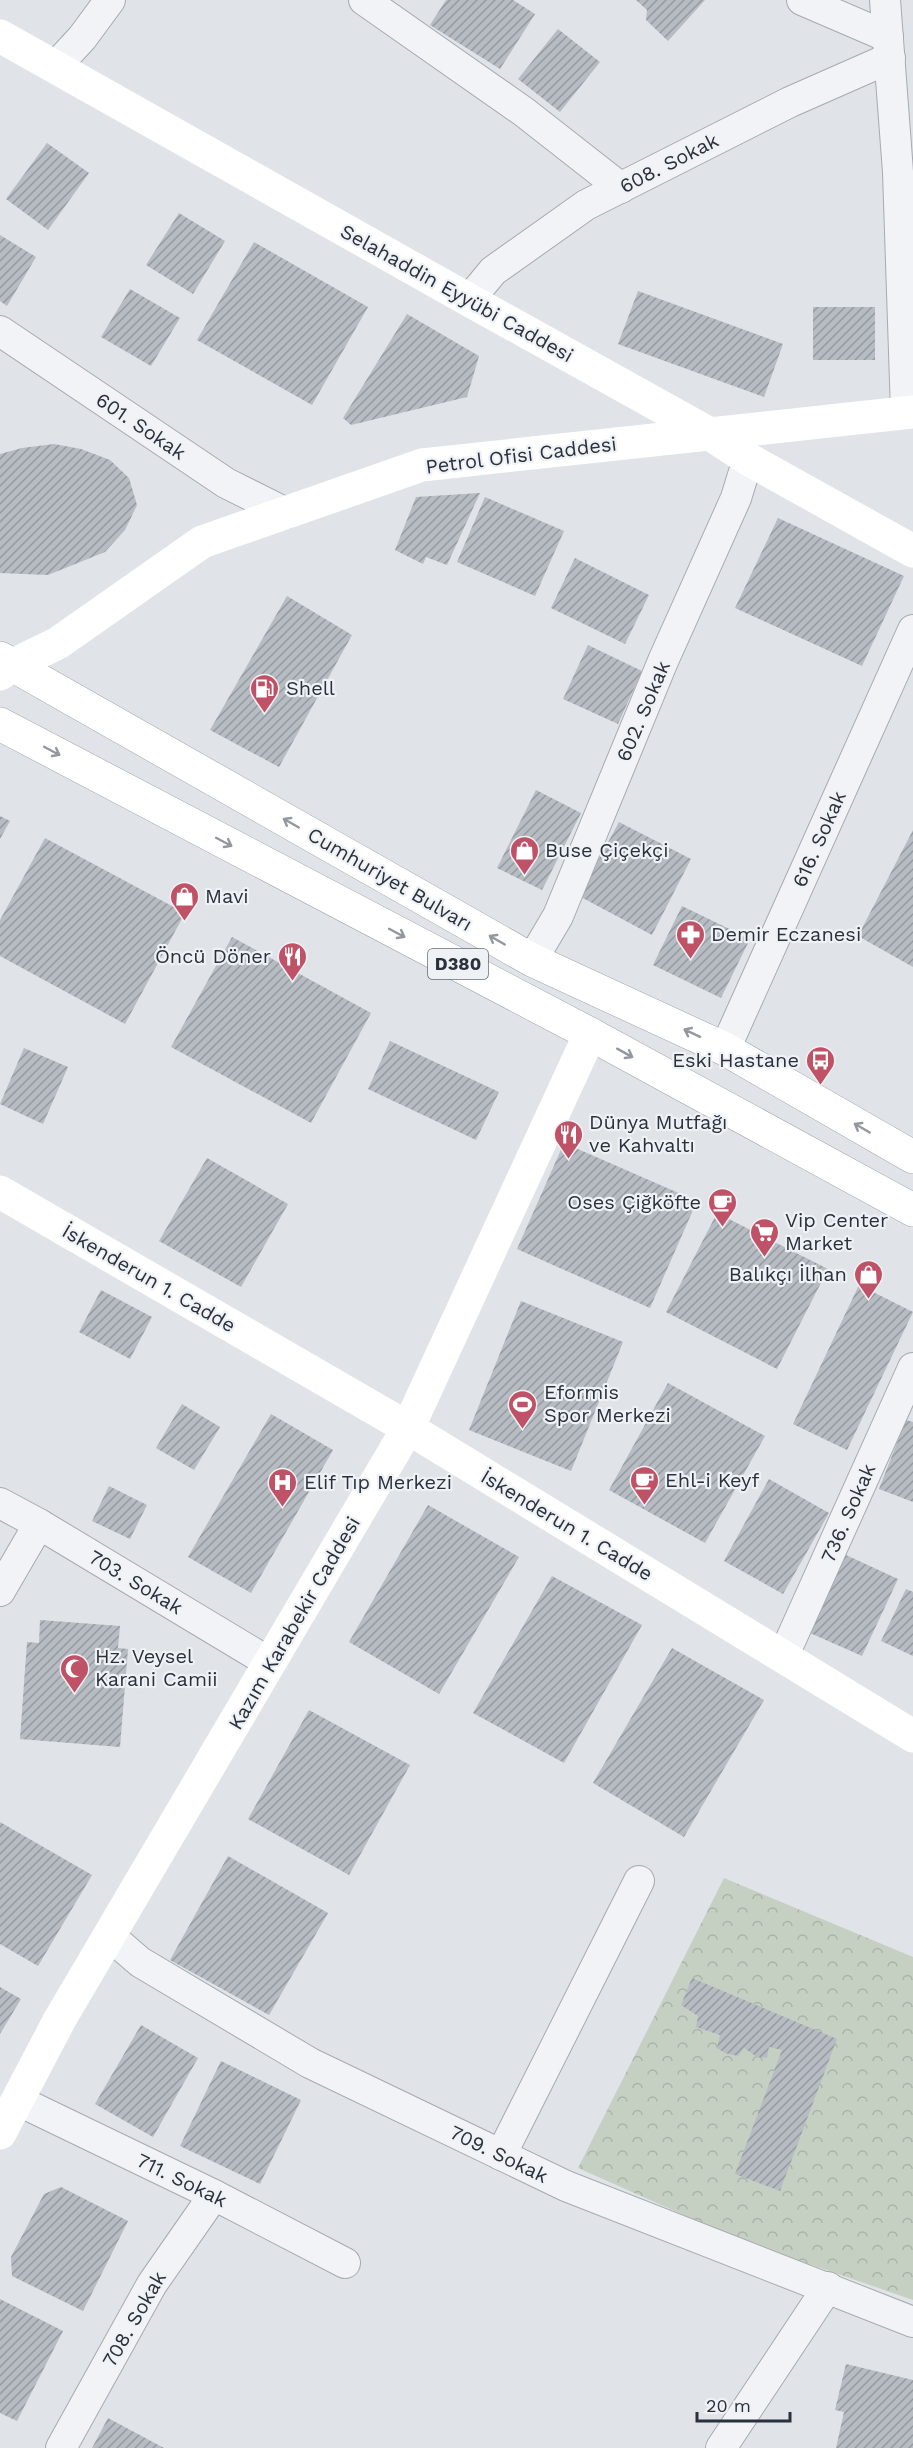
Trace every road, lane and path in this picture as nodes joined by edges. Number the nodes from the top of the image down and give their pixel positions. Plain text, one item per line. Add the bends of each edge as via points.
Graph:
1 (111, 0) edge
2 (364, 0) edge
3 (802, 0) edge
4 (885, 0) edge
5 (397, 9) edge
6 (0, 36) edge
7 (889, 47) junction
8 (56, 66) junction
9 (621, 188) junction
10 (469, 300) junction
11 (0, 331) edge
12 (910, 412) edge
13 (710, 434) junction
14 (748, 459) junction
15 (286, 513) junction
16 (913, 551) edge
17 (913, 630) edge
18 (4, 666) edge
19 (0, 724) edge
20 (532, 960) junction
21 (590, 1034) junction
22 (725, 1049) junction
23 (913, 1157) edge
24 (0, 1192) edge
25 (913, 1210) edge
26 (913, 1368) edge
27 (408, 1428) junction
28 (0, 1503) edge
29 (39, 1524) junction
30 (0, 1591) edge
31 (783, 1657) junction
32 (270, 1663) junction
33 (913, 1736) edge
34 (639, 1881) dead end
35 (110, 1936) junction
36 (17, 2100) junction
37 (0, 2133) edge
38 (501, 2155) junction
39 (214, 2195) junction
40 (345, 2263) dead end
41 (828, 2287) junction
42 (913, 2322) edge
43 (61, 2448) edge
44 (721, 2448) edge

1 - 8 street
2 - 5 street
3 - 7 street
4 - 7 street
5 - 9 street
6 - 8 street, Selahaddin Eyyübi Caddesi
7 - 9 street, 608. Sokak
7 - 12 street
8 - 10 street, Selahaddin Eyyübi Caddesi
9 - 10 street, 608. Sokak via 586,205 493,271
10 - 13 street, Selahaddin Eyyübi Caddesi
11 - 15 street, 601. Sokak via 226,483
12 - 13 street, Petrol Ofisi Caddesi
13 - 14 street, Selahaddin Eyyübi Caddesi
13 - 15 street, Petrol Ofisi Caddesi via 422,465
14 - 16 street, Selahaddin Eyyübi Caddesi
14 - 20 street, 602. Sokak via 736,498 663,661 558,916
15 - 18 street, Petrol Ofisi Caddesi via 202,542 58,643
17 - 22 street, 616. Sokak
20 -> 18 street, Cumhuriyet Bulvarı / D380
19 -> 21 street, Cumhuriyet Bulvarı / D380
22 -> 20 street, Cumhuriyet Bulvarı / D380
21 -> 25 street, Cumhuriyet Bulvarı / D380
21 - 27 street, Kazım Karabekir Caddesi
23 -> 22 street, Cumhuriyet Bulvarı / D380
24 - 27 street, İskenderun 1. Cadde
26 - 31 street, 736. Sokak
27 - 31 street, İskenderun 1. Cadde
27 - 32 street, Kazım Karabekir Caddesi
28 - 29 street, 703. Sokak
29 - 30 street
29 - 32 street, 703. Sokak
31 - 33 street, İskenderun 1. Cadde
32 - 35 street, Kazım Karabekir Caddesi
34 - 38 street
35 - 36 street, Kazım Karabekir Caddesi
35 - 38 street, 709. Sokak via 140,1962 310,2063
36 - 37 street, Kazım Karabekir Caddesi
36 - 39 street, 711. Sokak
38 - 41 street, 709. Sokak via 566,2186
39 - 40 street, 711. Sokak
39 - 43 street, 708. Sokak via 152,2284
41 - 42 street, 709. Sokak
41 - 44 street

